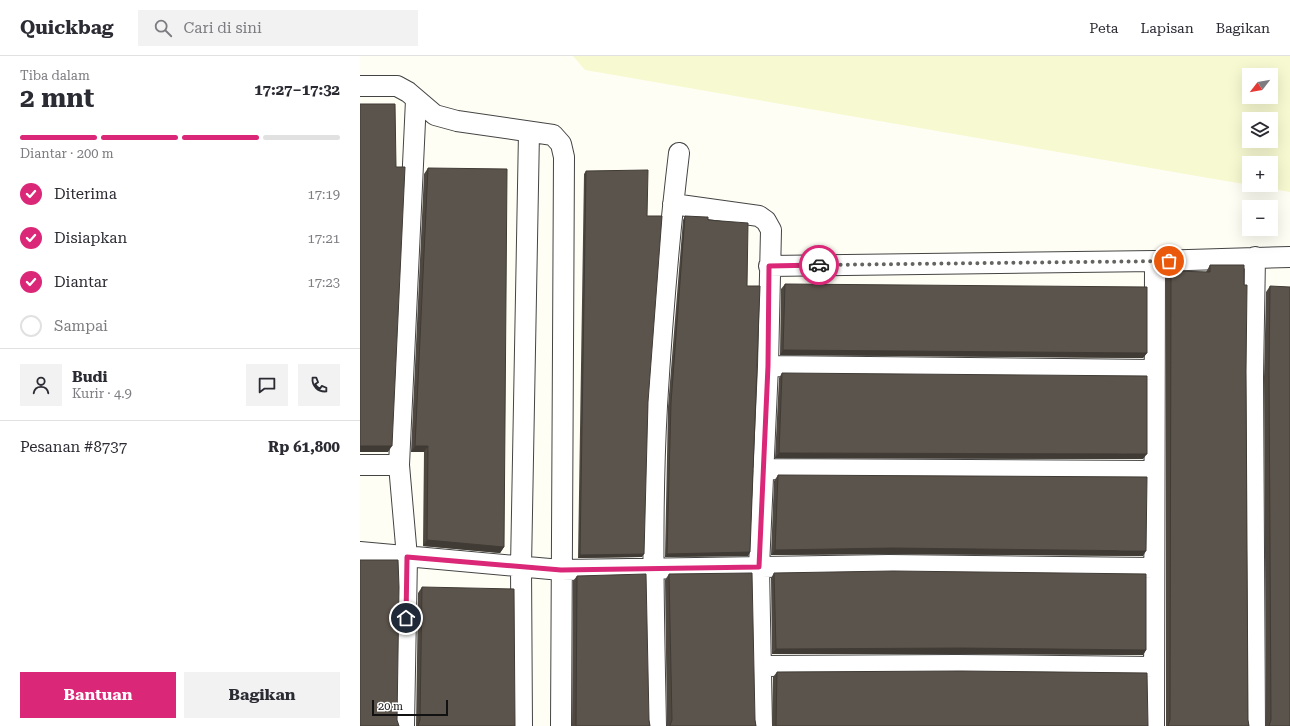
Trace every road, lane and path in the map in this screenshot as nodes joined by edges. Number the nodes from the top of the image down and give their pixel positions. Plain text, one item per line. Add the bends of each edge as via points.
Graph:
1 (360, 86) edge
2 (416, 100) junction
3 (529, 132) junction
4 (679, 153) dead end
5 (673, 204) junction
6 (1255, 257) junction
7 (1290, 257) edge
8 (1155, 261) junction
9 (769, 266) junction
10 (768, 366) junction
11 (1154, 370) junction
12 (360, 465) edge
13 (399, 465) junction
14 (763, 470) junction
15 (1154, 471) junction
16 (360, 552) edge
17 (407, 557) junction
18 (521, 567) junction
19 (759, 567) junction
20 (654, 568) junction
21 (1154, 568) junction
22 (561, 570) junction
23 (761, 666) junction
24 (1154, 667) junction
25 (404, 726) edge
26 (522, 726) edge
27 (561, 726) edge
28 (656, 726) edge
29 (762, 726) edge
30 (1154, 726) edge
31 (1255, 726) edge

1 - 2 street via 397,86
2 - 3 street via 435,115
2 - 13 street
3 - 18 street
3 - 22 street via 553,135 561,144 564,157
4 - 5 street
5 - 9 street via 759,216 766,221 771,230
5 - 20 street via 657,407
6 - 7 street
6 - 8 street
6 - 31 street
8 - 9 street
8 - 11 street
9 - 10 street
10 - 11 street
10 - 14 street
11 - 15 street
12 - 13 street
13 - 17 street
14 - 15 street
14 - 19 street
15 - 21 street
16 - 17 street
17 - 18 street
17 - 25 street
18 - 22 street
18 - 26 street
19 - 20 street
19 - 21 street via 889,565
19 - 23 street
20 - 22 street
20 - 28 street
21 - 24 street
22 - 27 street
23 - 24 street
23 - 29 street
24 - 30 street

